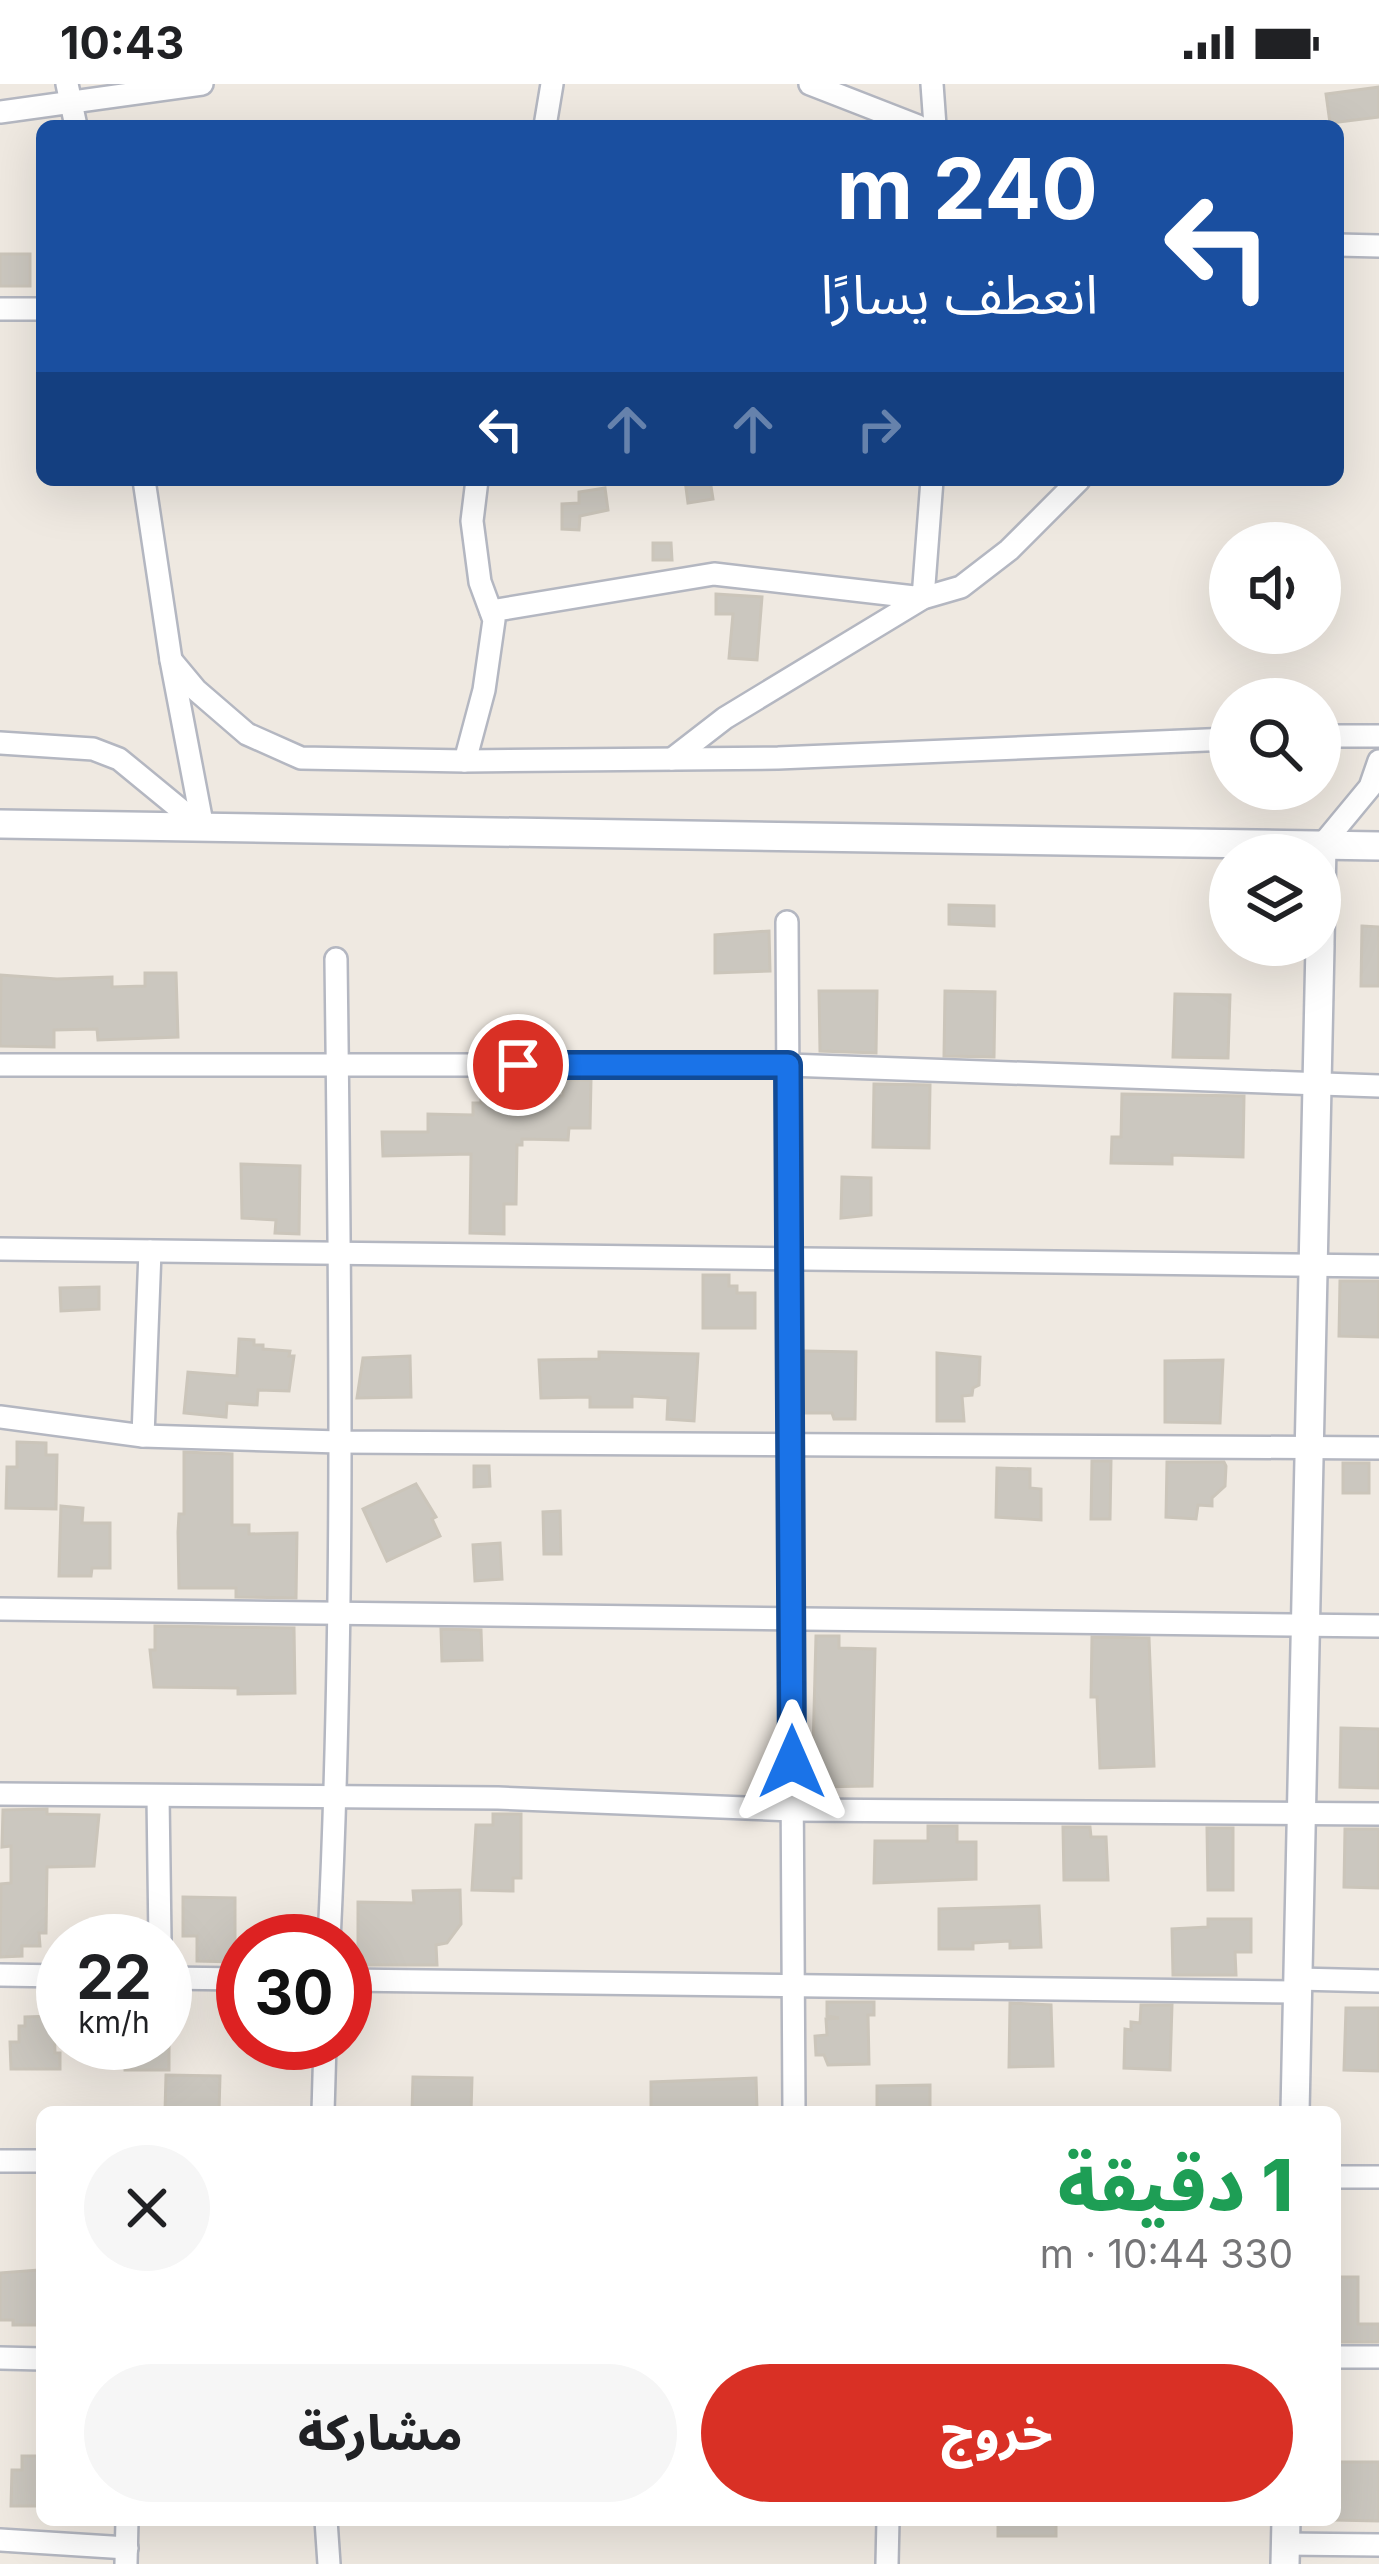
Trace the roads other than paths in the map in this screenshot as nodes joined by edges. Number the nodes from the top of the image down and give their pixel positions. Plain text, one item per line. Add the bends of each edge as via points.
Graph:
1 (202, 84) edge
2 (552, 84) edge
3 (810, 84) edge
4 (932, 84) edge
5 (69, 94) edge
6 (0, 112) edge
7 (546, 120) edge
8 (903, 120) edge
9 (935, 120) edge
10 (1344, 245) edge
11 (1379, 246) edge
12 (0, 309) edge
13 (36, 310) edge
14 (145, 486) edge
15 (476, 486) edge
16 (932, 486) edge
17 (1073, 486) edge
18 (923, 598) junction
19 (491, 611) junction
20 (171, 659) junction
21 (1341, 736) edge
22 (1379, 736) edge
23 (1209, 740) edge
24 (0, 742) edge
25 (672, 759) junction
26 (1379, 760) edge
27 (465, 761) junction
28 (0, 824) edge
29 (203, 828) junction
30 (1331, 834) edge
31 (1209, 843) edge
32 (1341, 845) edge
33 (1379, 846) edge
34 (787, 922) dead end
35 (336, 959) dead end
36 (1320, 966) edge
37 (338, 1065) junction
38 (788, 1065) junction
39 (0, 1066) edge
40 (1317, 1085) junction
41 (1379, 1086) edge
42 (0, 1249) edge
43 (150, 1250) junction
44 (340, 1253) junction
45 (789, 1258) junction
46 (1313, 1265) junction
47 (1379, 1266) edge
48 (0, 1417) edge
49 (143, 1436) junction
50 (339, 1442) junction
51 (790, 1447) junction
52 (1309, 1448) junction
53 (1379, 1448) edge
54 (0, 1610) edge
55 (338, 1613) junction
56 (791, 1619) junction
57 (1305, 1626) junction
58 (1379, 1626) edge
59 (0, 1794) edge
60 (158, 1796) junction
61 (336, 1799) junction
62 (792, 1810) junction
63 (1301, 1814) junction
64 (1379, 1814) edge
65 (160, 1914) edge
66 (330, 1914) edge
67 (0, 1976) edge
68 (36, 1976) edge
69 (372, 1980) edge
70 (1379, 1981) edge
71 (793, 1985) junction
72 (1298, 1985) junction
73 (325, 2070) edge
74 (323, 2106) edge
75 (794, 2106) edge
76 (1295, 2106) edge
77 (0, 2161) edge
78 (36, 2161) edge
79 (1341, 2177) edge
80 (1379, 2177) edge
81 (1341, 2357) edge
82 (1379, 2357) edge
83 (0, 2358) edge
84 (36, 2359) edge
85 (127, 2526) edge
86 (326, 2526) edge
87 (888, 2526) edge
88 (0, 2540) edge
89 (1285, 2543) edge
90 (1379, 2545) edge
91 (126, 2556) edge
92 (329, 2564) edge
93 (887, 2564) edge

1 - 5 street
2 - 7 street
3 - 8 street
4 - 9 street
5 - 6 street
10 - 11 street
12 - 13 street
14 - 20 street
15 - 19 street via 472,521
16 - 18 street
17 - 18 street via 961,587
18 - 19 street via 714,574
18 - 25 street
19 - 27 street via 484,690
20 - 27 street via 247,734 301,758
20 - 29 street
21 - 22 street
23 - 25 street
24 - 29 street via 93,749 119,759
25 - 27 street
26 - 30 street via 1370,787
28 - 29 street
29 - 31 street
32 - 33 street
34 - 38 street
35 - 37 street
36 - 40 street
37 - 38 street
37 - 39 street
37 - 44 street
38 - 40 street
38 - 45 street
40 - 41 street
40 - 46 street
42 - 43 street
43 - 44 street
43 - 49 street
44 - 45 street
44 - 50 street
45 - 46 street
45 - 51 street
46 - 47 street
46 - 52 street
48 - 49 street
49 - 50 street
50 - 51 street
50 - 55 street
51 - 52 street
51 - 56 street
52 - 53 street
52 - 57 street
54 - 55 street
55 - 56 street
55 - 61 street
56 - 57 street
56 - 62 street
57 - 58 street
57 - 63 street
59 - 60 street
60 - 61 street
60 - 65 street
61 - 62 street
61 - 66 street
62 - 63 street
62 - 71 street
63 - 64 street
63 - 72 street
67 - 68 street
69 - 71 street
70 - 72 street
71 - 72 street
71 - 75 street
72 - 76 street
73 - 74 street
77 - 78 street
79 - 80 street
81 - 82 street
83 - 84 street
85 - 91 street
86 - 92 street
87 - 93 street
88 - 91 street
89 - 90 street

